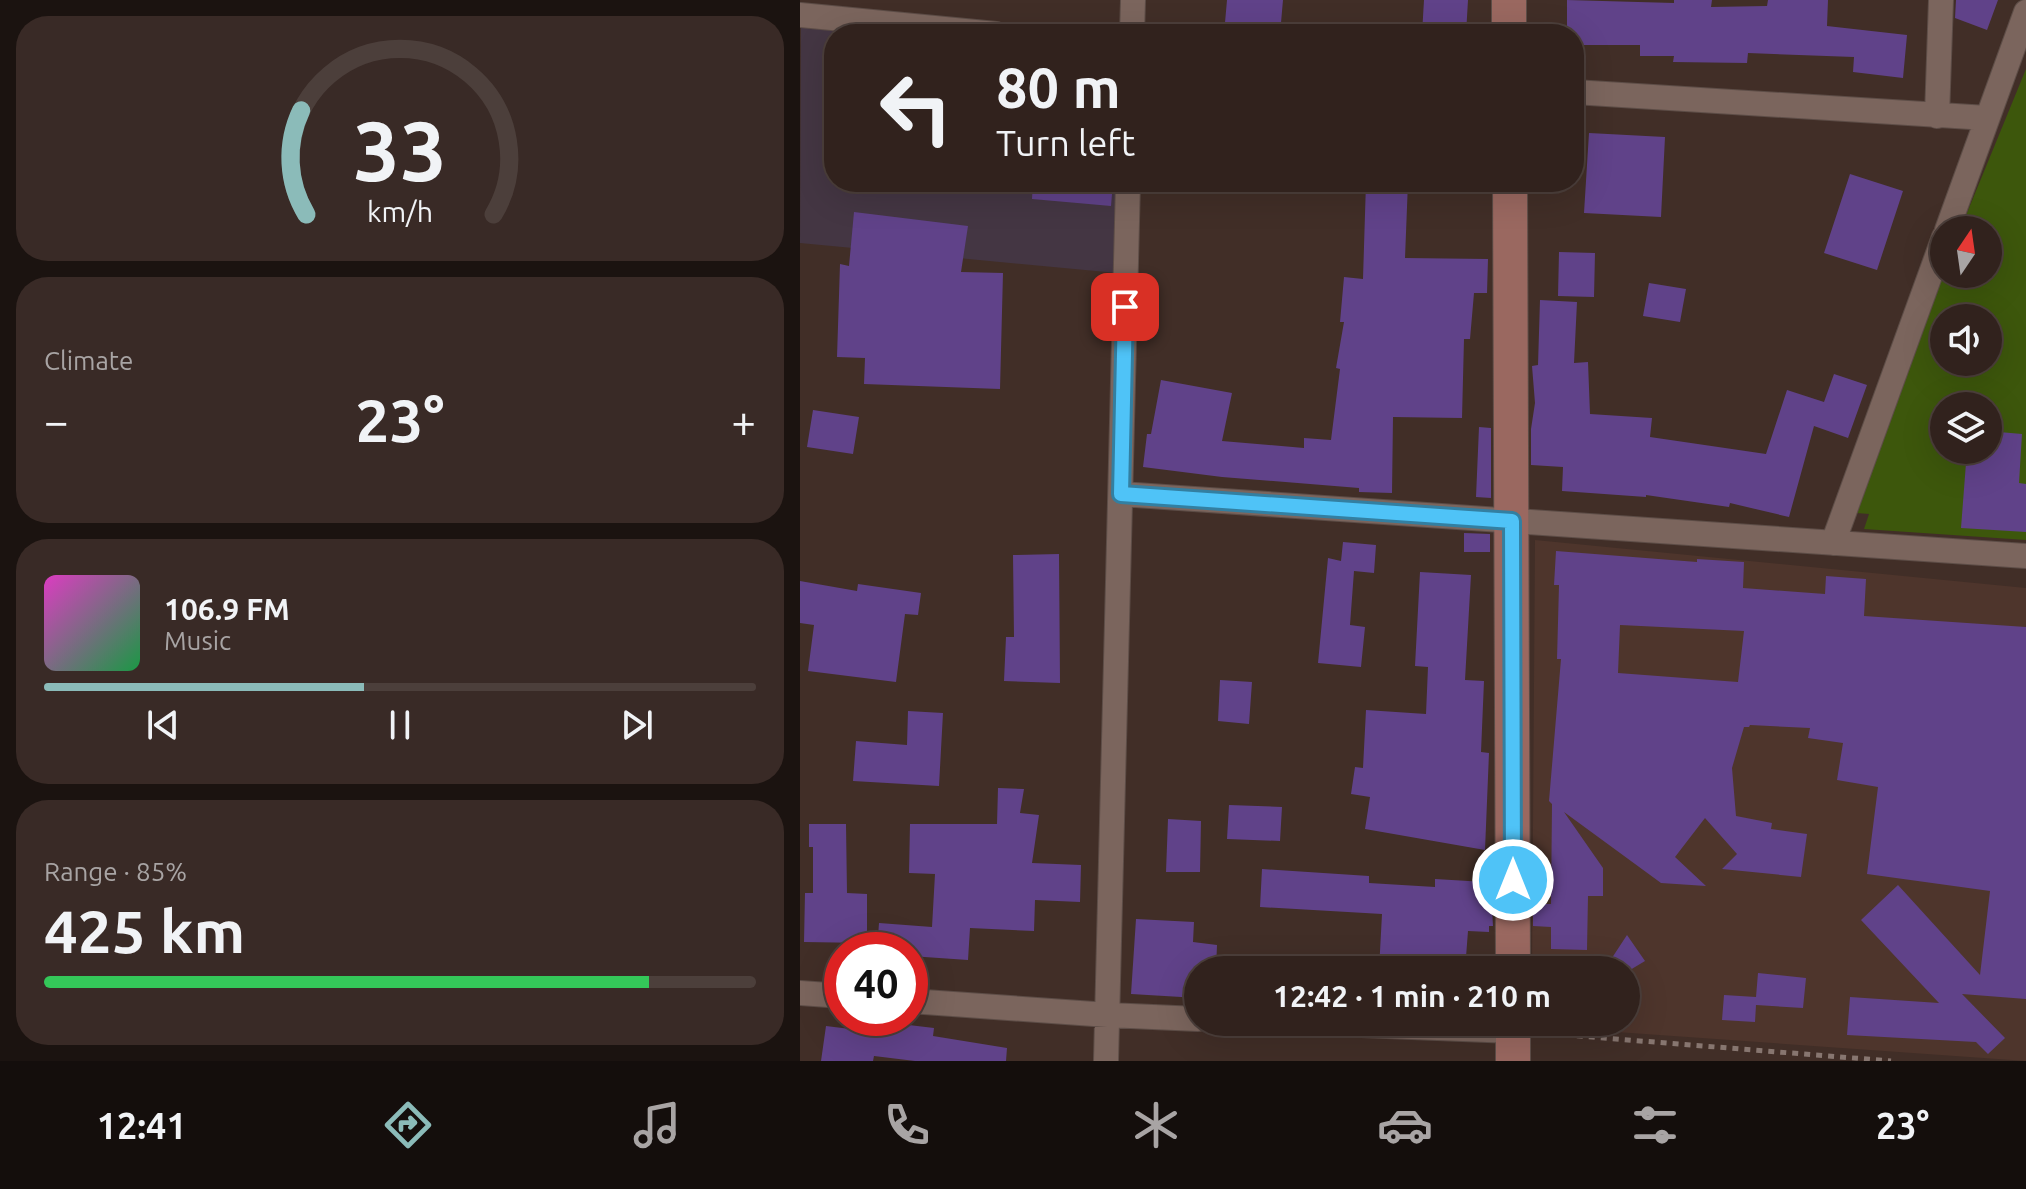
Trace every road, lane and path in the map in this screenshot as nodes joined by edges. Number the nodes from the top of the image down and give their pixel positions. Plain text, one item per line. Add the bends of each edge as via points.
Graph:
1 (1133, 0) edge
2 (1509, 0) edge
3 (1941, 0) edge
4 (2026, 12) edge
5 (800, 15) edge
6 (893, 24) edge
7 (1132, 24) edge
8 (1509, 24) edge
9 (1584, 93) edge
10 (1937, 116) junction
11 (1987, 118) junction
12 (1128, 192) edge
13 (1510, 192) edge
14 (1952, 216) edge
15 (1930, 276) edge
16 (1121, 494) junction
17 (1512, 521) junction
18 (1833, 543) junction
19 (2026, 556) edge
20 (1513, 956) edge
21 (800, 993) edge
22 (824, 995) edge
23 (928, 1002) edge
24 (1108, 1015) junction
25 (1184, 1018) edge
26 (1485, 1036) edge
27 (1513, 1038) edge
28 (1106, 1061) edge
29 (1891, 1061) edge

1 - 7 street
2 - 8 street
3 - 10 street
4 - 11 street
5 - 6 street
9 - 10 street
10 - 11 street
11 - 14 street
12 - 16 street
13 - 17 street
15 - 18 street
16 - 17 street
16 - 24 street
17 - 18 street
17 - 20 street
18 - 19 street
21 - 22 street
23 - 24 street
24 - 25 street
24 - 28 street
26 - 27 street
27 - 29 path

